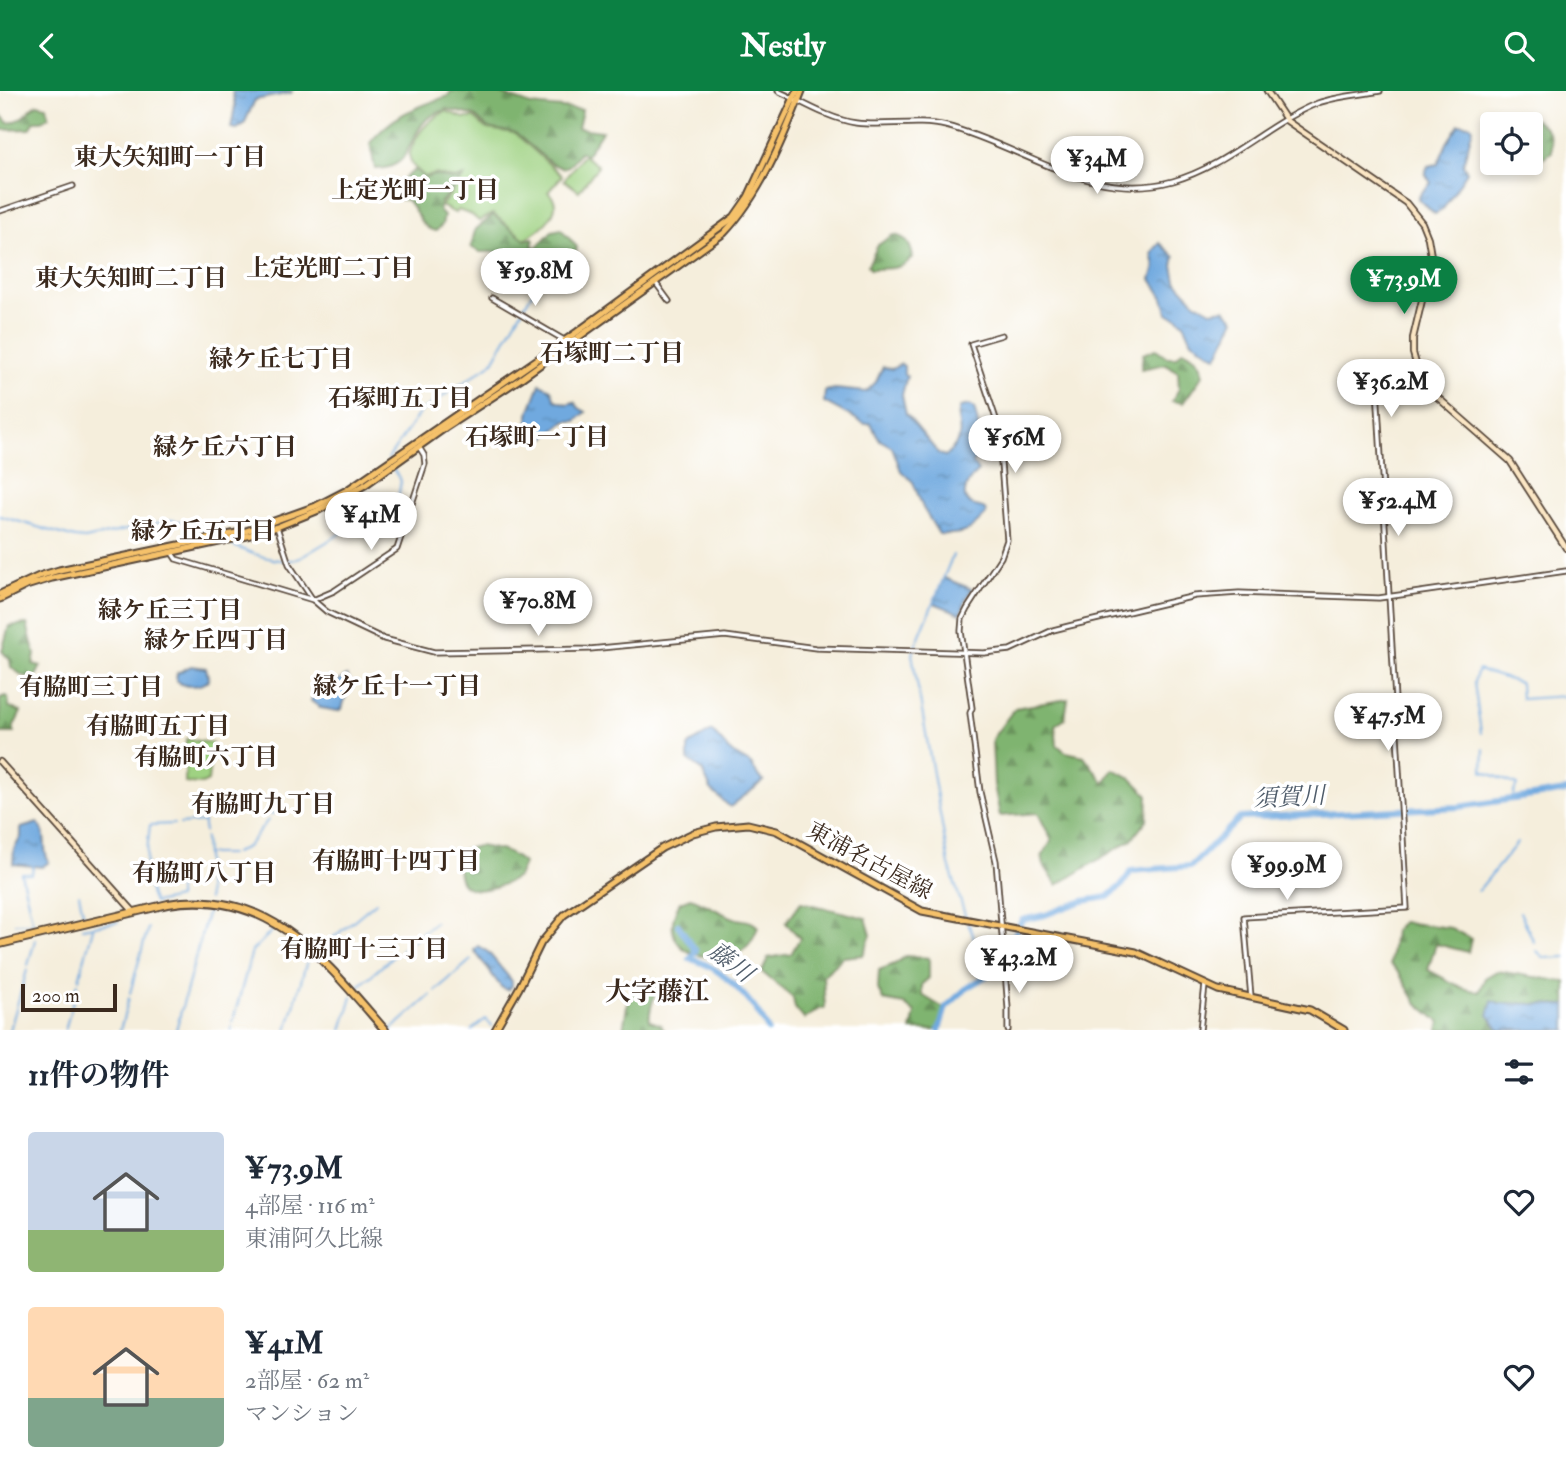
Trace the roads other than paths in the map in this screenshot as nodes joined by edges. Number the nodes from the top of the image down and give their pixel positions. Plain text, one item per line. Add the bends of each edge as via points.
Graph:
1 (778, 91) edge
2 (800, 91) edge
3 (1267, 91) edge
4 (1380, 91) edge
5 (797, 99) junction
6 (1287, 121) junction
7 (73, 186) dead end
8 (0, 211) edge
9 (654, 280) junction
10 (492, 298) dead end
11 (669, 301) dead end
12 (1002, 335) dead end
13 (568, 342) junction
14 (1416, 367) junction
15 (417, 445) junction
16 (389, 464) junction
17 (277, 527) junction
18 (221, 539) junction
19 (1566, 548) edge
20 (172, 552) junction
21 (1566, 571) edge
22 (0, 597) edge
23 (1390, 597) junction
24 (313, 600) junction
25 (965, 652) junction
26 (0, 762) edge
27 (134, 912) junction
28 (1002, 925) junction
29 (0, 944) edge
30 (1205, 985) junction
31 (1251, 997) junction
32 (385, 1030) edge
33 (495, 1030) edge
34 (1008, 1030) edge
35 (1200, 1030) edge
36 (1344, 1030) edge

1 - 5 street
2 - 5 main road
3 - 6 main road
4 - 6 street via 1324,101
5 - 6 street via 855,123 946,127 1075,177 1120,186 1167,182 1199,172
5 - 9 main road via 752,200 739,218 721,236
6 - 14 main road via 1406,203 1422,223 1431,256 1413,338
7 - 8 street
9 - 11 street
9 - 13 main road
10 - 13 street
12 - 25 street via 971,344 998,425 1008,533 1001,557 962,619
13 - 15 main road
14 - 19 main road via 1436,396 1510,461
14 - 23 street via 1376,370
15 - 16 main road
15 - 24 street via 425,464 397,549
16 - 17 main road via 365,485
16 - 18 main road via 316,506
17 - 18 main road
17 - 24 street via 288,561
18 - 20 main road
18 - 22 main road via 59,570
20 - 22 main road via 52,578
20 - 24 street via 176,559
21 - 23 street
23 - 25 street via 1195,596 1054,630 1010,650
23 - 31 street via 1407,908 1244,917
24 - 25 street via 327,612 384,639 434,652 590,649 724,636 816,648
25 - 28 street via 980,792 996,861
26 - 27 main road
27 - 29 highway
27 - 32 highway via 208,901 261,914 313,954
28 - 30 main road, 東浦名古屋線 via 1136,953
28 - 33 main road, 東浦名古屋線 via 922,911 777,831 748,824 716,827 662,848 564,915 541,943
28 - 34 street
30 - 31 main road, 東浦名古屋線
30 - 35 street
31 - 36 main road, 東浦名古屋線 via 1310,1010

